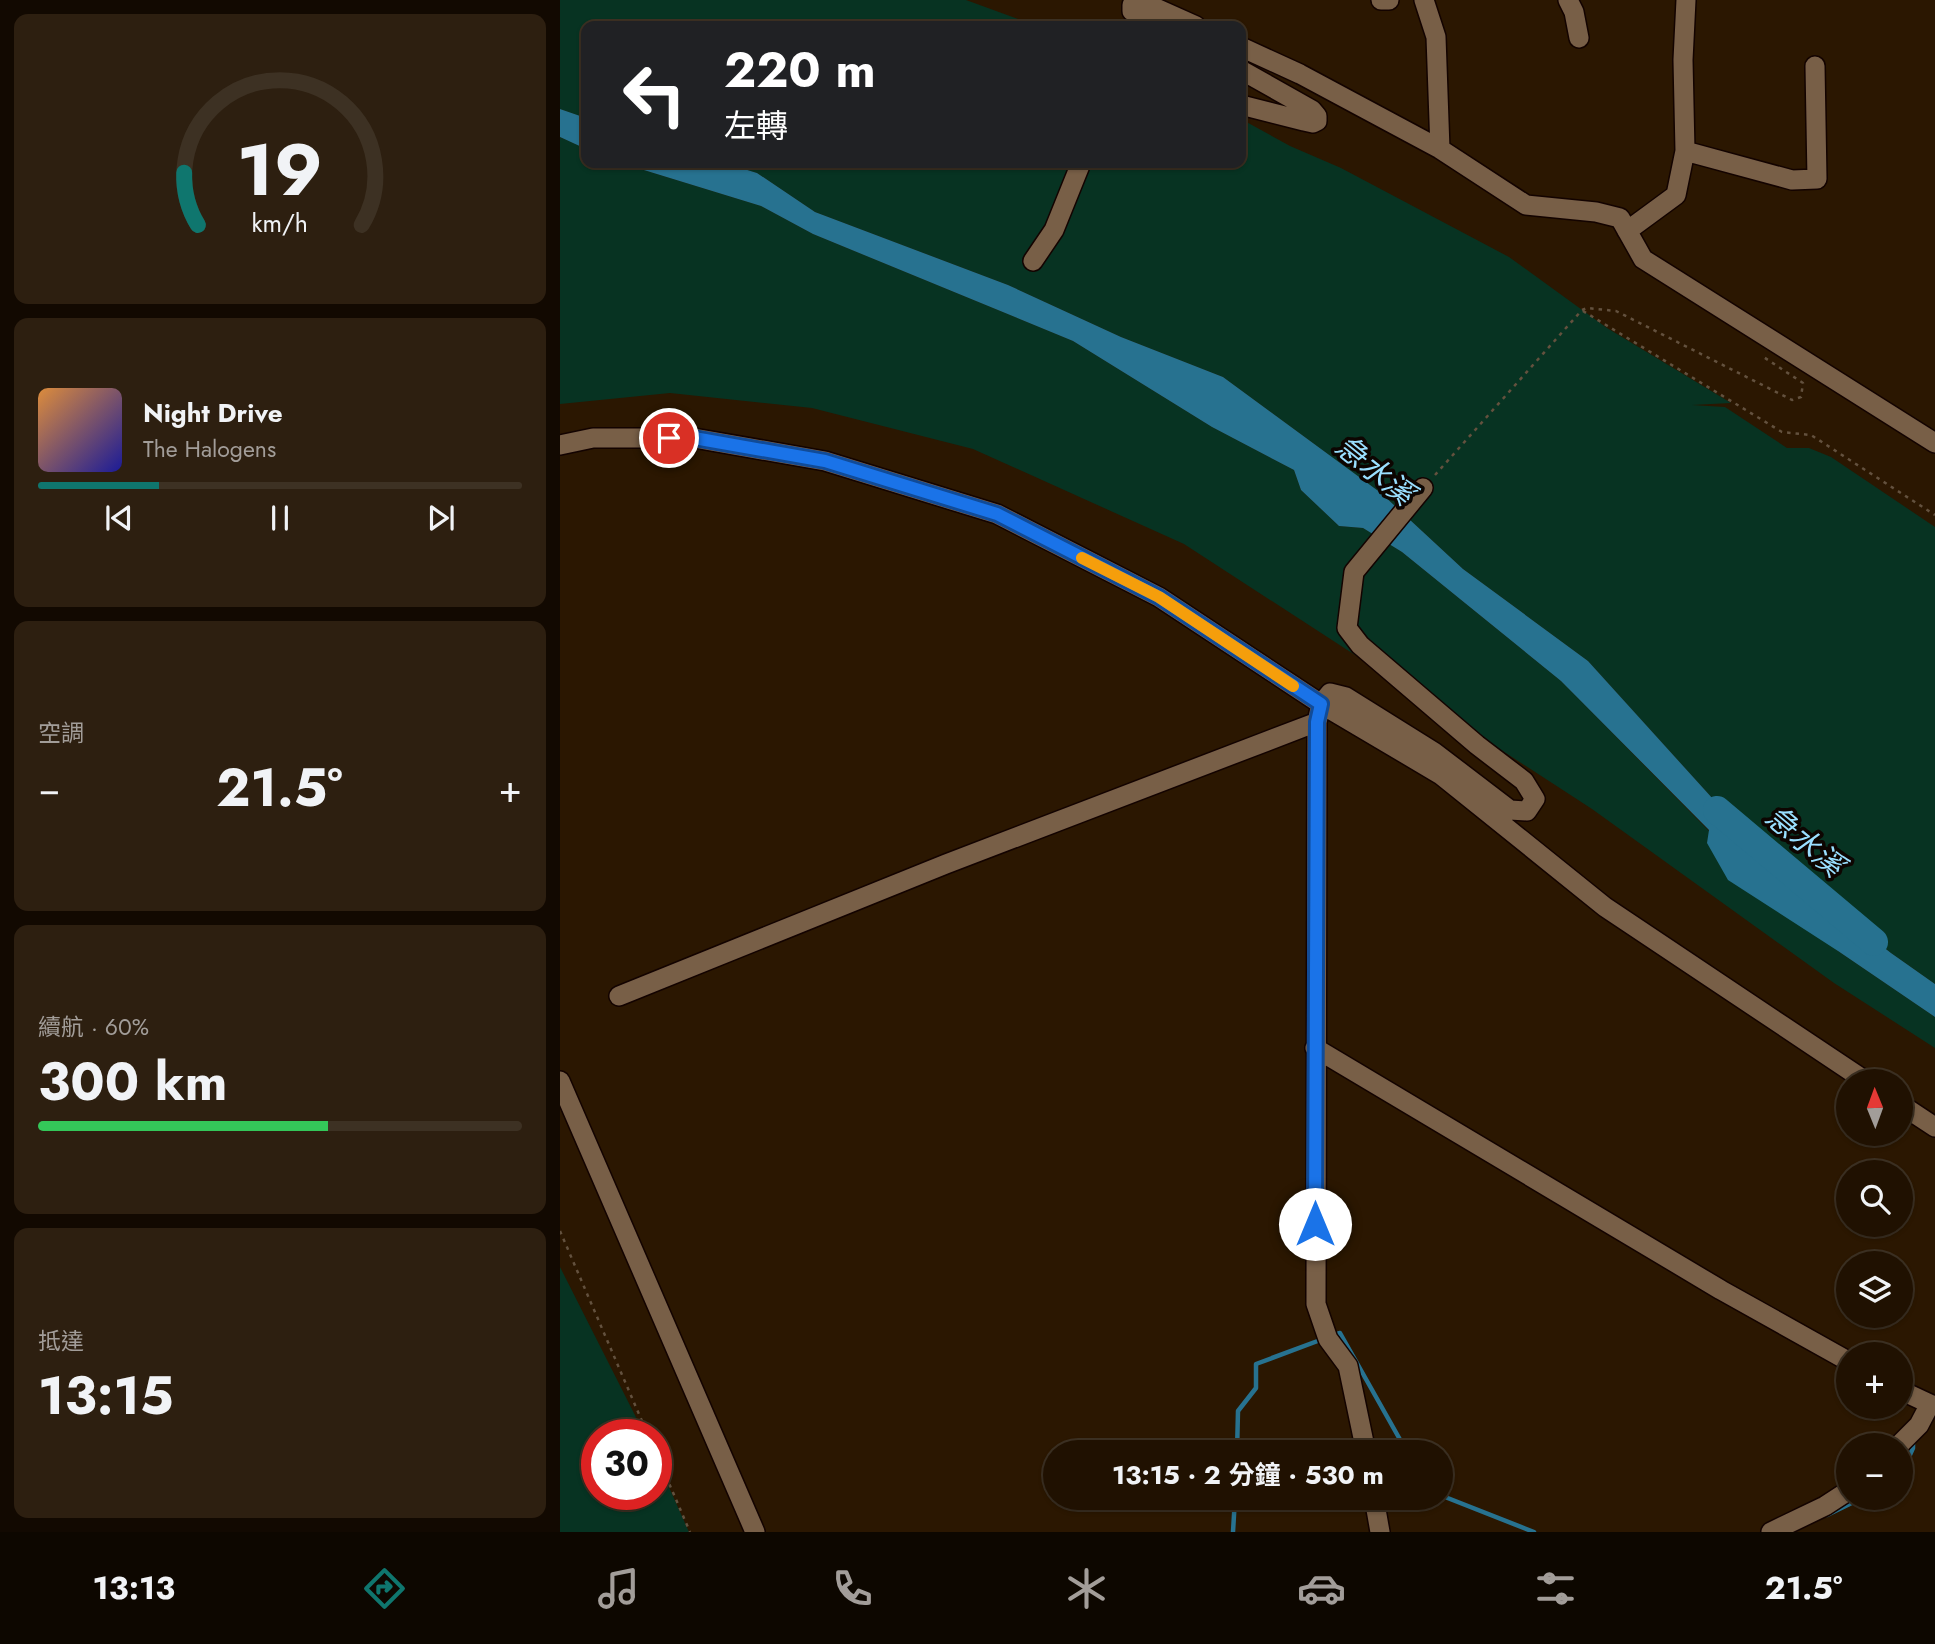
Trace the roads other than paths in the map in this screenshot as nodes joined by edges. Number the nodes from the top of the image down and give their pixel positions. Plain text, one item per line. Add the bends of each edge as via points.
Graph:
1 (1132, 0) edge
2 (1138, 0) edge
3 (1381, 0) edge
4 (1389, 0) edge
5 (1424, 0) edge
6 (1568, 0) edge
7 (1686, 0) edge
8 (1151, 21) edge
9 (1185, 21) edge
10 (1579, 38) dead end
11 (1246, 49) edge
12 (1815, 66) dead end
13 (1246, 73) edge
14 (1246, 106) edge
15 (1440, 149) junction
16 (1685, 151) junction
17 (1079, 168) edge
18 (1627, 231) junction
19 (1033, 261) dead end
20 (1935, 443) edge
21 (560, 445) edge
22 (1423, 488) road end
23 (1319, 713) junction
24 (619, 996) dead end
25 (1315, 1048) junction
26 (1848, 1069) edge
27 (560, 1081) edge
28 (1913, 1113) edge
29 (1935, 1127) edge
30 (1836, 1354) edge
31 (1913, 1396) edge
32 (1911, 1433) edge
33 (1363, 1440) edge
34 (1836, 1499) edge
35 (1376, 1510) edge
36 (755, 1532) edge
37 (1380, 1532) edge
38 (1771, 1532) edge

1 - 8 street via 1132,11
2 - 9 street
3 - 4 street
5 - 15 street via 1436,37
6 - 10 street
7 - 16 street
11 - 15 street
12 - 16 street via 1817,179 1792,180
13 - 14 street via 1312,110 1317,121
15 - 18 street via 1527,205 1620,218
16 - 18 street via 1676,194
17 - 19 street via 1054,230
18 - 20 street via 1643,259
21 - 23 street via 593,438 694,438 825,461 997,514 1159,597
22 - 23 street via 1354,572 1347,628 1360,645 1524,781 1535,799 1527,811 1510,810 1434,751 1346,697 1330,693
23 - 24 street
23 - 25 street
23 - 26 street via 1441,775 1605,906
25 - 30 street
25 - 33 street via 1316,1304 1328,1339 1348,1366
27 - 36 street
28 - 29 street
31 - 32 street via 1930,1404
34 - 38 street
35 - 37 street

